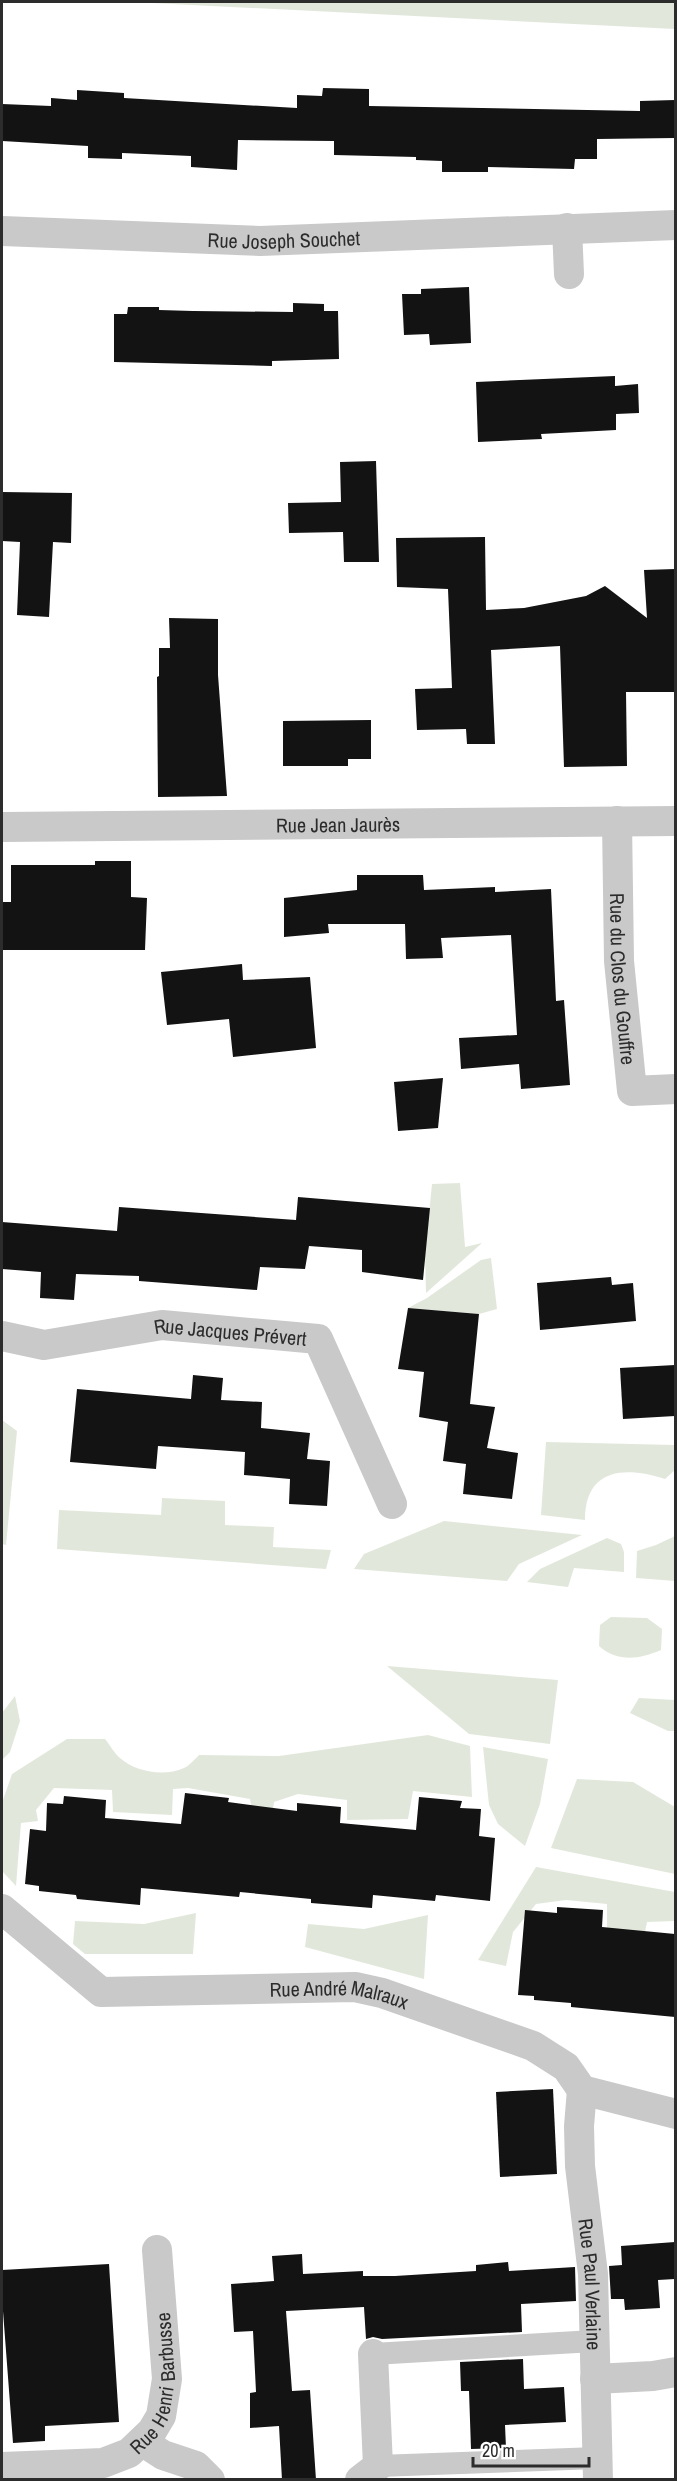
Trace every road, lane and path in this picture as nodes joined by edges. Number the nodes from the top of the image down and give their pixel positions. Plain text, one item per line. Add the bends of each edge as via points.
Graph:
1 (675, 225) edge
2 (567, 228) junction
3 (2, 231) edge
4 (569, 274) dead end
5 (617, 821) junction
6 (675, 821) edge
7 (2, 827) edge
8 (675, 1089) edge
9 (2, 1336) edge
10 (392, 1503) dead end
11 (2, 1909) edge
12 (582, 2090) junction
13 (675, 2114) edge
14 (157, 2250) dead end
15 (594, 2340) junction
16 (373, 2354) joint
17 (675, 2372) edge
18 (595, 2379) junction
19 (143, 2442) junction
20 (2, 2467) edge
21 (598, 2469) edge
22 (369, 2473) edge
23 (210, 2480) edge

1 - 2 street, Rue Joseph Souchet
2 - 3 street, Rue Joseph Souchet via 260,241
2 - 4 street
5 - 6 street, Rue Jean Jaurès
5 - 7 street, Rue Jean Jaurès
5 - 8 street, Rue du Clos du Gouffre via 619,961 632,1091
9 - 10 street, Rue Jacques Prévert via 44,1345 162,1326 318,1340
11 - 12 street, Rue André Malraux via 101,1992 355,1987 533,2046 566,2067
12 - 13 street
12 - 15 street, Rue Paul Verlaine via 580,2166 593,2274
14 - 19 street, Rue Henri Barbusse via 167,2379 161,2416
15 - 16 street
15 - 18 street, Rue Paul Verlaine
16 - 22 street
17 - 18 street
18 - 21 street, Rue Paul Verlaine
19 - 20 street, Rue Henri Barbusse via 129,2453 103,2463
19 - 23 street via 163,2455 196,2466
21 - 22 street

